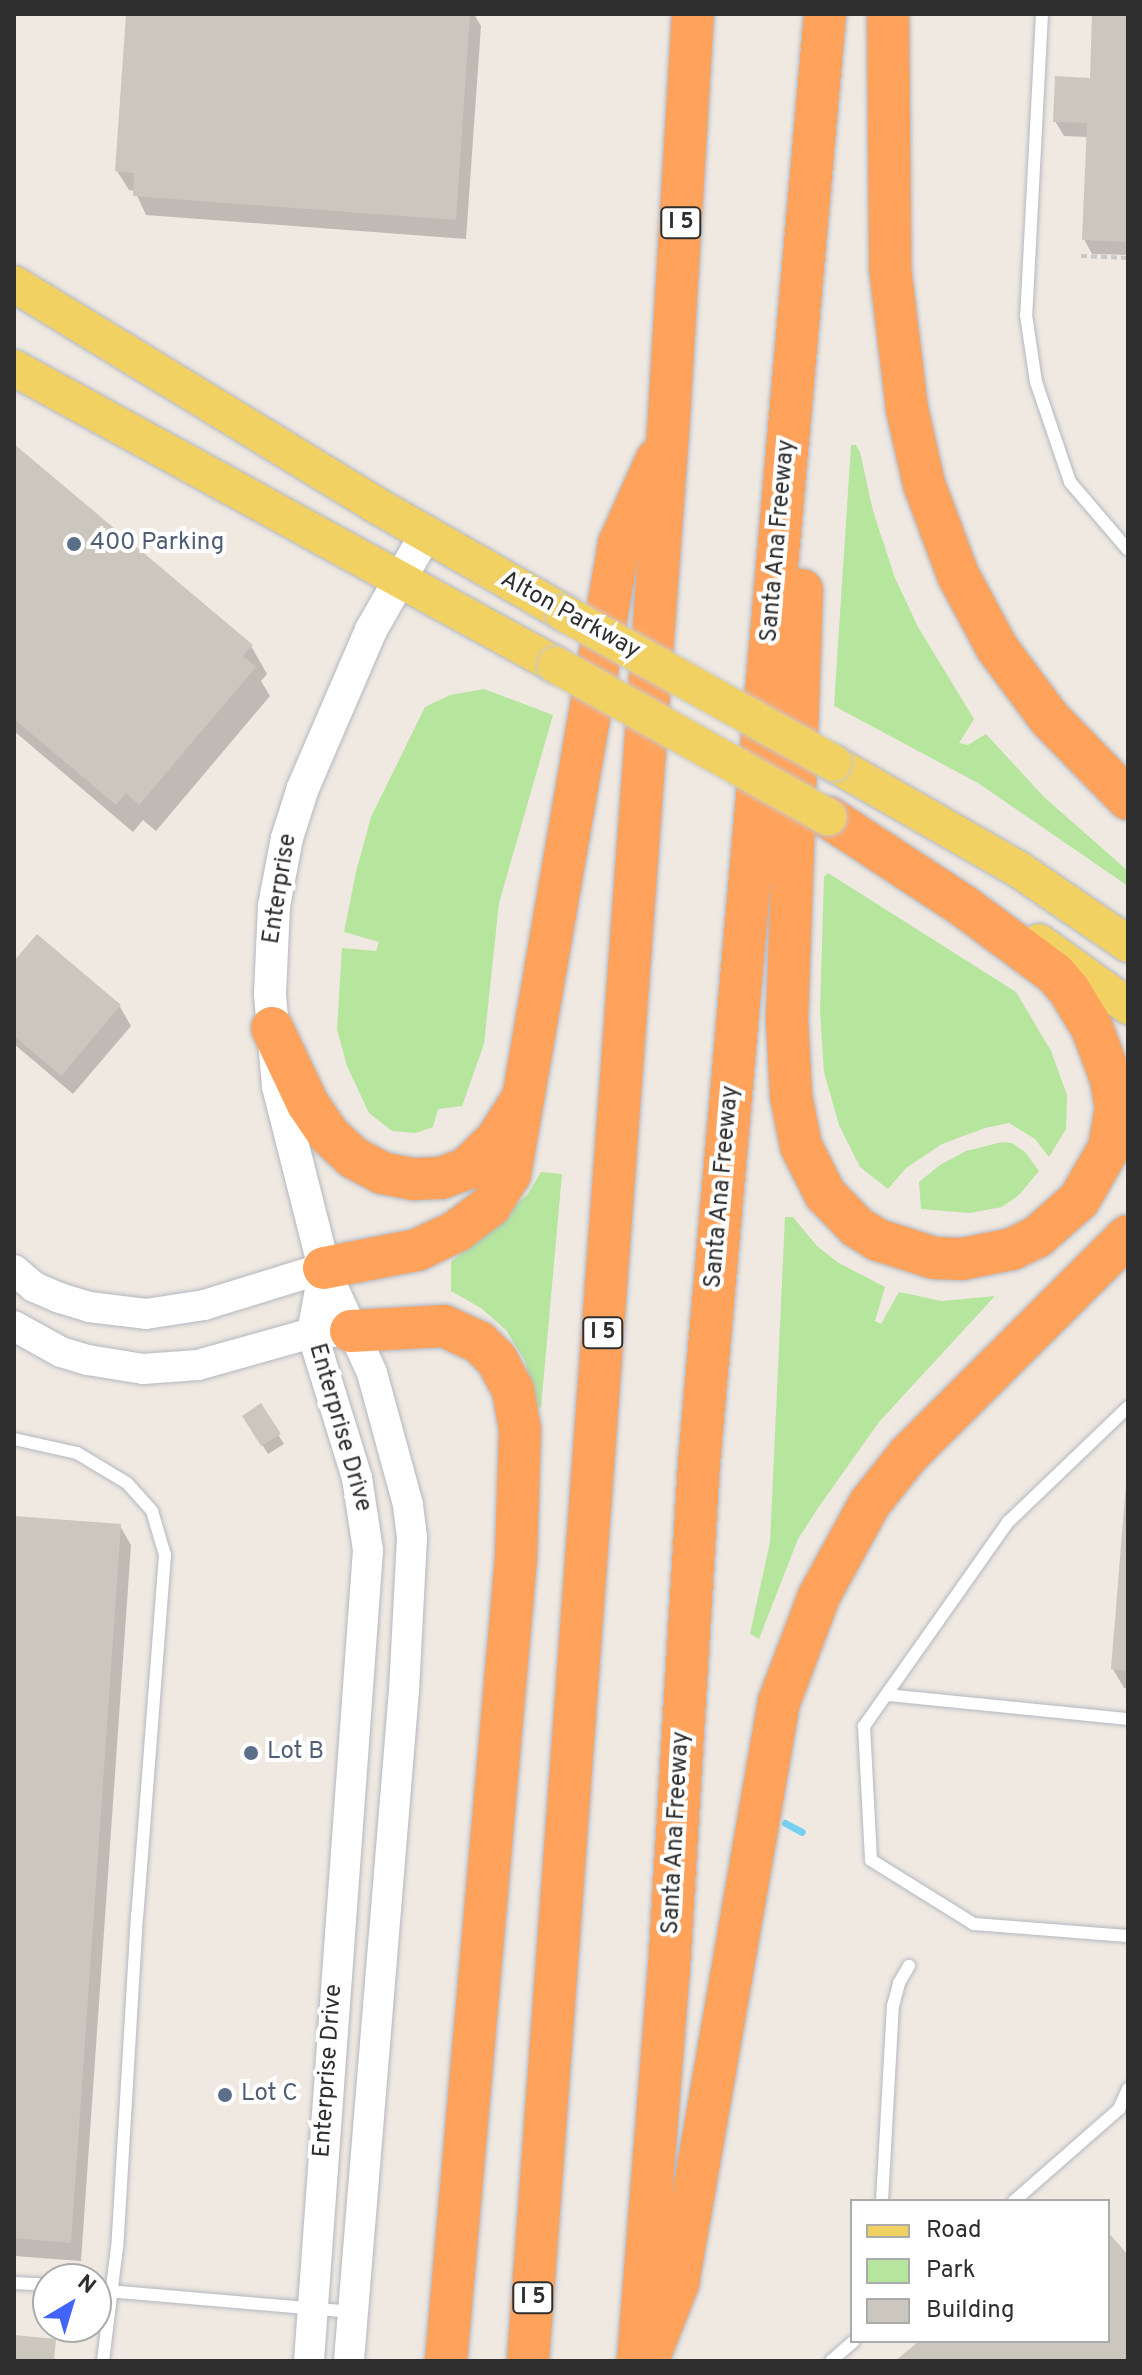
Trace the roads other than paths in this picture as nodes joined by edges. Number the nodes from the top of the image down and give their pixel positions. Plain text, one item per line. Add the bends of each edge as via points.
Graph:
1 (693, 14) edge
2 (888, 14) edge
3 (1042, 14) edge
4 (824, 27) edge
5 (14, 284) edge
6 (14, 368) edge
7 (668, 433) junction
8 (426, 534) junction
9 (1128, 550) edge
10 (401, 577) junction
11 (1128, 799) edge
12 (828, 817) junction
13 (1128, 944) edge
14 (1128, 1006) edge
15 (272, 1028) junction
16 (526, 1094) junction
17 (1128, 1236) edge
18 (324, 1268) junction
19 (14, 1270) edge
20 (14, 1326) edge
21 (331, 1332) junction
22 (1128, 1407) edge
23 (14, 1439) edge
24 (887, 1695) junction
25 (1128, 1719) edge
26 (1128, 1936) edge
27 (909, 1966) dead end
28 (1128, 2089) edge
29 (882, 2199) edge
30 (1016, 2199) edge
31 (112, 2280) edge
32 (112, 2291) edge
33 (314, 2308) junction
34 (353, 2312) junction
35 (852, 2343) edge
36 (309, 2361) edge
37 (349, 2361) edge
38 (446, 2361) edge
39 (528, 2361) edge
40 (638, 2361) edge
41 (648, 2361) edge
42 (831, 2361) edge

1 - 7 highway, I 5
2 - 11 highway via 890,268 907,409 924,484 958,575 997,648 1049,718
3 - 9 lane via 1026,315 1036,382 1070,482
4 - 12 highway via 789,938 791,1096 801,1146 815,1178 857,1227 901,1250 934,1258 962,1259 1012,1249 1037,1237 1079,1200 1109,1148 1116,1108 1092,1028 1054,973
4 - 40 highway, Santa Ana Freeway via 699,1463 669,1969
5 - 8 main road, Alton Parkway
6 - 10 main road, Alton Parkway
7 - 16 highway via 619,544
7 - 39 highway, I 5
8 - 10 main road, Enterprise
8 - 13 main road, Alton Parkway, bridge via 1018,869
10 - 12 main road, Alton Parkway, bridge
10 - 15 main road, Enterprise via 371,630 290,829 271,935
12 - 14 main road, Alton Parkway via 997,915
15 - 16 highway via 328,1134 354,1158 382,1173 441,1178 466,1169 497,1139
15 - 18 main road, Enterprise via 282,1108
16 - 18 highway via 510,1174 490,1206 457,1231 417,1250
17 - 41 highway via 908,1455 870,1503 819,1596 779,1702 678,2283
18 - 19 street via 204,1305 146,1314 60,1298 34,1287
18 - 21 street, Enterprise Drive
20 - 21 street via 61,1352 143,1369 198,1365
21 - 33 street, Enterprise Drive via 368,1550
21 - 34 street, Enterprise Drive via 372,1373 412,1538
21 - 38 highway via 444,1326 479,1342 497,1360 513,1390 520,1429 516,1558
22 - 24 lane via 1008,1522
23 - 31 lane via 77,1453 127,1483 152,1511 165,1555
24 - 25 lane
24 - 26 lane via 864,1726 871,1860 974,1924
27 - 29 lane via 893,2006
28 - 30 lane via 1119,2109
32 - 33 lane
33 - 34 lane
33 - 36 street, Enterprise Drive
34 - 37 street, Enterprise Drive
35 - 42 lane

